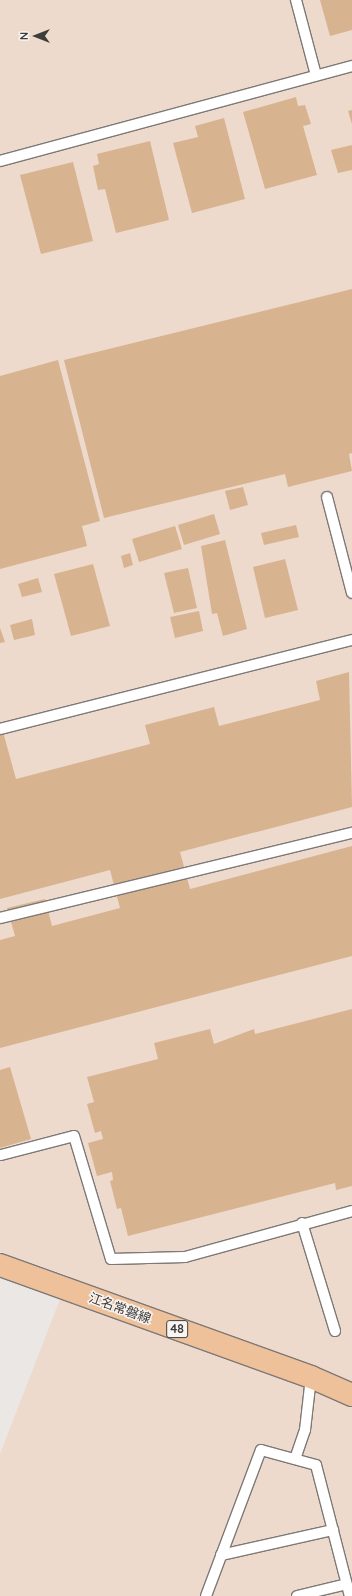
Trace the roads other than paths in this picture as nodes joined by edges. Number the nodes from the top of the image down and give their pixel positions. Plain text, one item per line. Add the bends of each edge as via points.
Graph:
1 (296, 0) edge
2 (352, 66) edge
3 (316, 76) junction
4 (0, 161) edge
5 (327, 497) dead end
6 (352, 593) edge
7 (352, 640) edge
8 (0, 729) edge
9 (352, 833) edge
10 (0, 918) edge
11 (2, 1155) dead end
12 (352, 1211) edge
13 (302, 1223) junction
14 (0, 1265) edge
15 (335, 1330) dead end
16 (311, 1377) junction
17 (352, 1395) edge
18 (295, 1459) junction
19 (333, 1530) junction
20 (221, 1555) junction
21 (347, 1584) junction
22 (206, 1596) edge
23 (298, 1596) edge
24 (350, 1596) edge

1 - 3 lane
2 - 3 lane
3 - 4 lane
5 - 6 lane
7 - 8 lane
9 - 10 lane
11 - 13 lane via 74,1136 111,1259 185,1257
12 - 13 lane
13 - 15 lane
14 - 16 main road, 江名常磐線 / 48
16 - 17 main road, 江名常磐線 / 48
16 - 18 lane via 306,1430
18 - 19 lane via 316,1465
18 - 20 lane via 261,1450
19 - 20 lane
19 - 21 lane
20 - 22 lane
21 - 23 lane
21 - 24 lane

